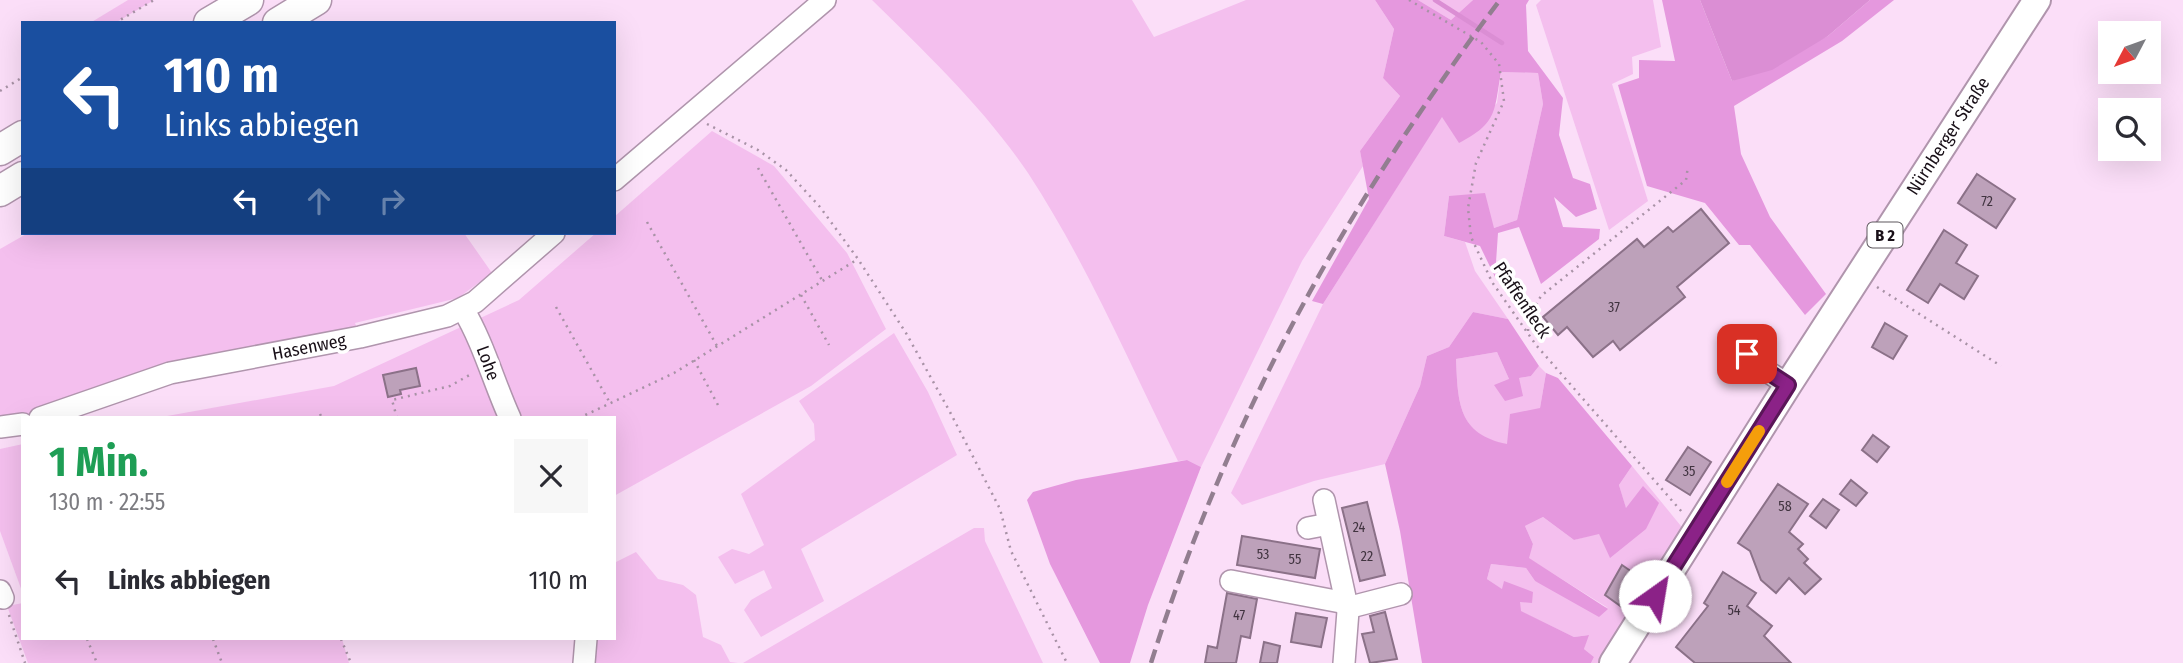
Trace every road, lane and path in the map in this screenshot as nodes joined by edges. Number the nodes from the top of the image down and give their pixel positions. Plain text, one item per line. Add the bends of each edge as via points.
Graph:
1 (154, 0) edge
2 (248, 0) edge
3 (317, 0) edge
4 (825, 0) edge
5 (1409, 0) edge
6 (2037, 0) edge
7 (118, 21) edge
8 (212, 21) edge
9 (281, 21) edge
10 (21, 78) edge
11 (0, 91) edge
12 (689, 114) junction
13 (21, 137) edge
14 (0, 150) edge
15 (1688, 166) dead end
16 (758, 168) dead end
17 (21, 178) edge
18 (616, 178) edge
19 (0, 191) edge
20 (648, 222) dead end
21 (552, 235) edge
22 (858, 260) junction
23 (1867, 280) dead end
24 (823, 282) junction
25 (800, 295) junction
26 (556, 307) dead end
27 (463, 309) junction
28 (1528, 333) junction
29 (829, 345) dead end
30 (717, 346) junction
31 (1747, 354) dead end
32 (694, 360) junction
33 (487, 366) junction
34 (2001, 366) dead end
35 (1788, 385) junction
36 (610, 403) junction
37 (719, 407) dead end
38 (46, 416) edge
39 (396, 416) edge
40 (509, 416) edge
41 (585, 416) edge
42 (21, 424) edge
43 (0, 427) edge
44 (1324, 500) dead end
45 (1697, 530) junction
46 (1231, 581) dead end
47 (1401, 594) dead end
48 (1, 595) edge
49 (1347, 606) junction
50 (87, 640) edge
51 (213, 640) edge
52 (341, 640) edge
53 (586, 640) edge
54 (25, 663) edge
55 (97, 663) edge
56 (222, 663) edge
57 (351, 663) edge
58 (584, 663) edge
59 (1067, 663) edge
60 (1344, 663) edge
61 (1612, 663) edge

1 - 7 path
2 - 8 highway
3 - 9 highway
4 - 12 street
5 - 28 path, Pfaffenfleck via 1481,42 1499,64 1504,101 1476,163 1468,219 1471,237 1492,282
6 - 35 main road, Nürnberger Straße / B 2
10 - 11 path
12 - 18 street
12 - 22 path via 786,170
13 - 14 highway
15 - 28 path via 1686,180 1541,296 1529,318
16 - 24 path
17 - 19 highway
20 - 30 path
21 - 27 street, Hasenweg
22 - 24 path
22 - 59 path via 963,436 1000,509 1011,551
23 - 34 path
24 - 25 path
25 - 29 path
25 - 30 path
26 - 36 path
27 - 33 street, Lohe via 477,331
27 - 38 street, Hasenweg via 359,337 170,373
28 - 45 path, Pfaffenfleck
30 - 32 path
31 - 35 street
32 - 36 path
32 - 37 path
33 - 39 path via 450,386 392,400
33 - 40 street, Lohe
35 - 45 main road, Nürnberger Straße / B 2
36 - 41 path
42 - 43 street
44 - 49 street via 1319,526
45 - 61 main road, Nürnberger Straße / B 2
46 - 49 street
47 - 49 street
48 - 54 path
49 - 60 street
50 - 55 path
51 - 56 path
52 - 57 path
53 - 58 street

